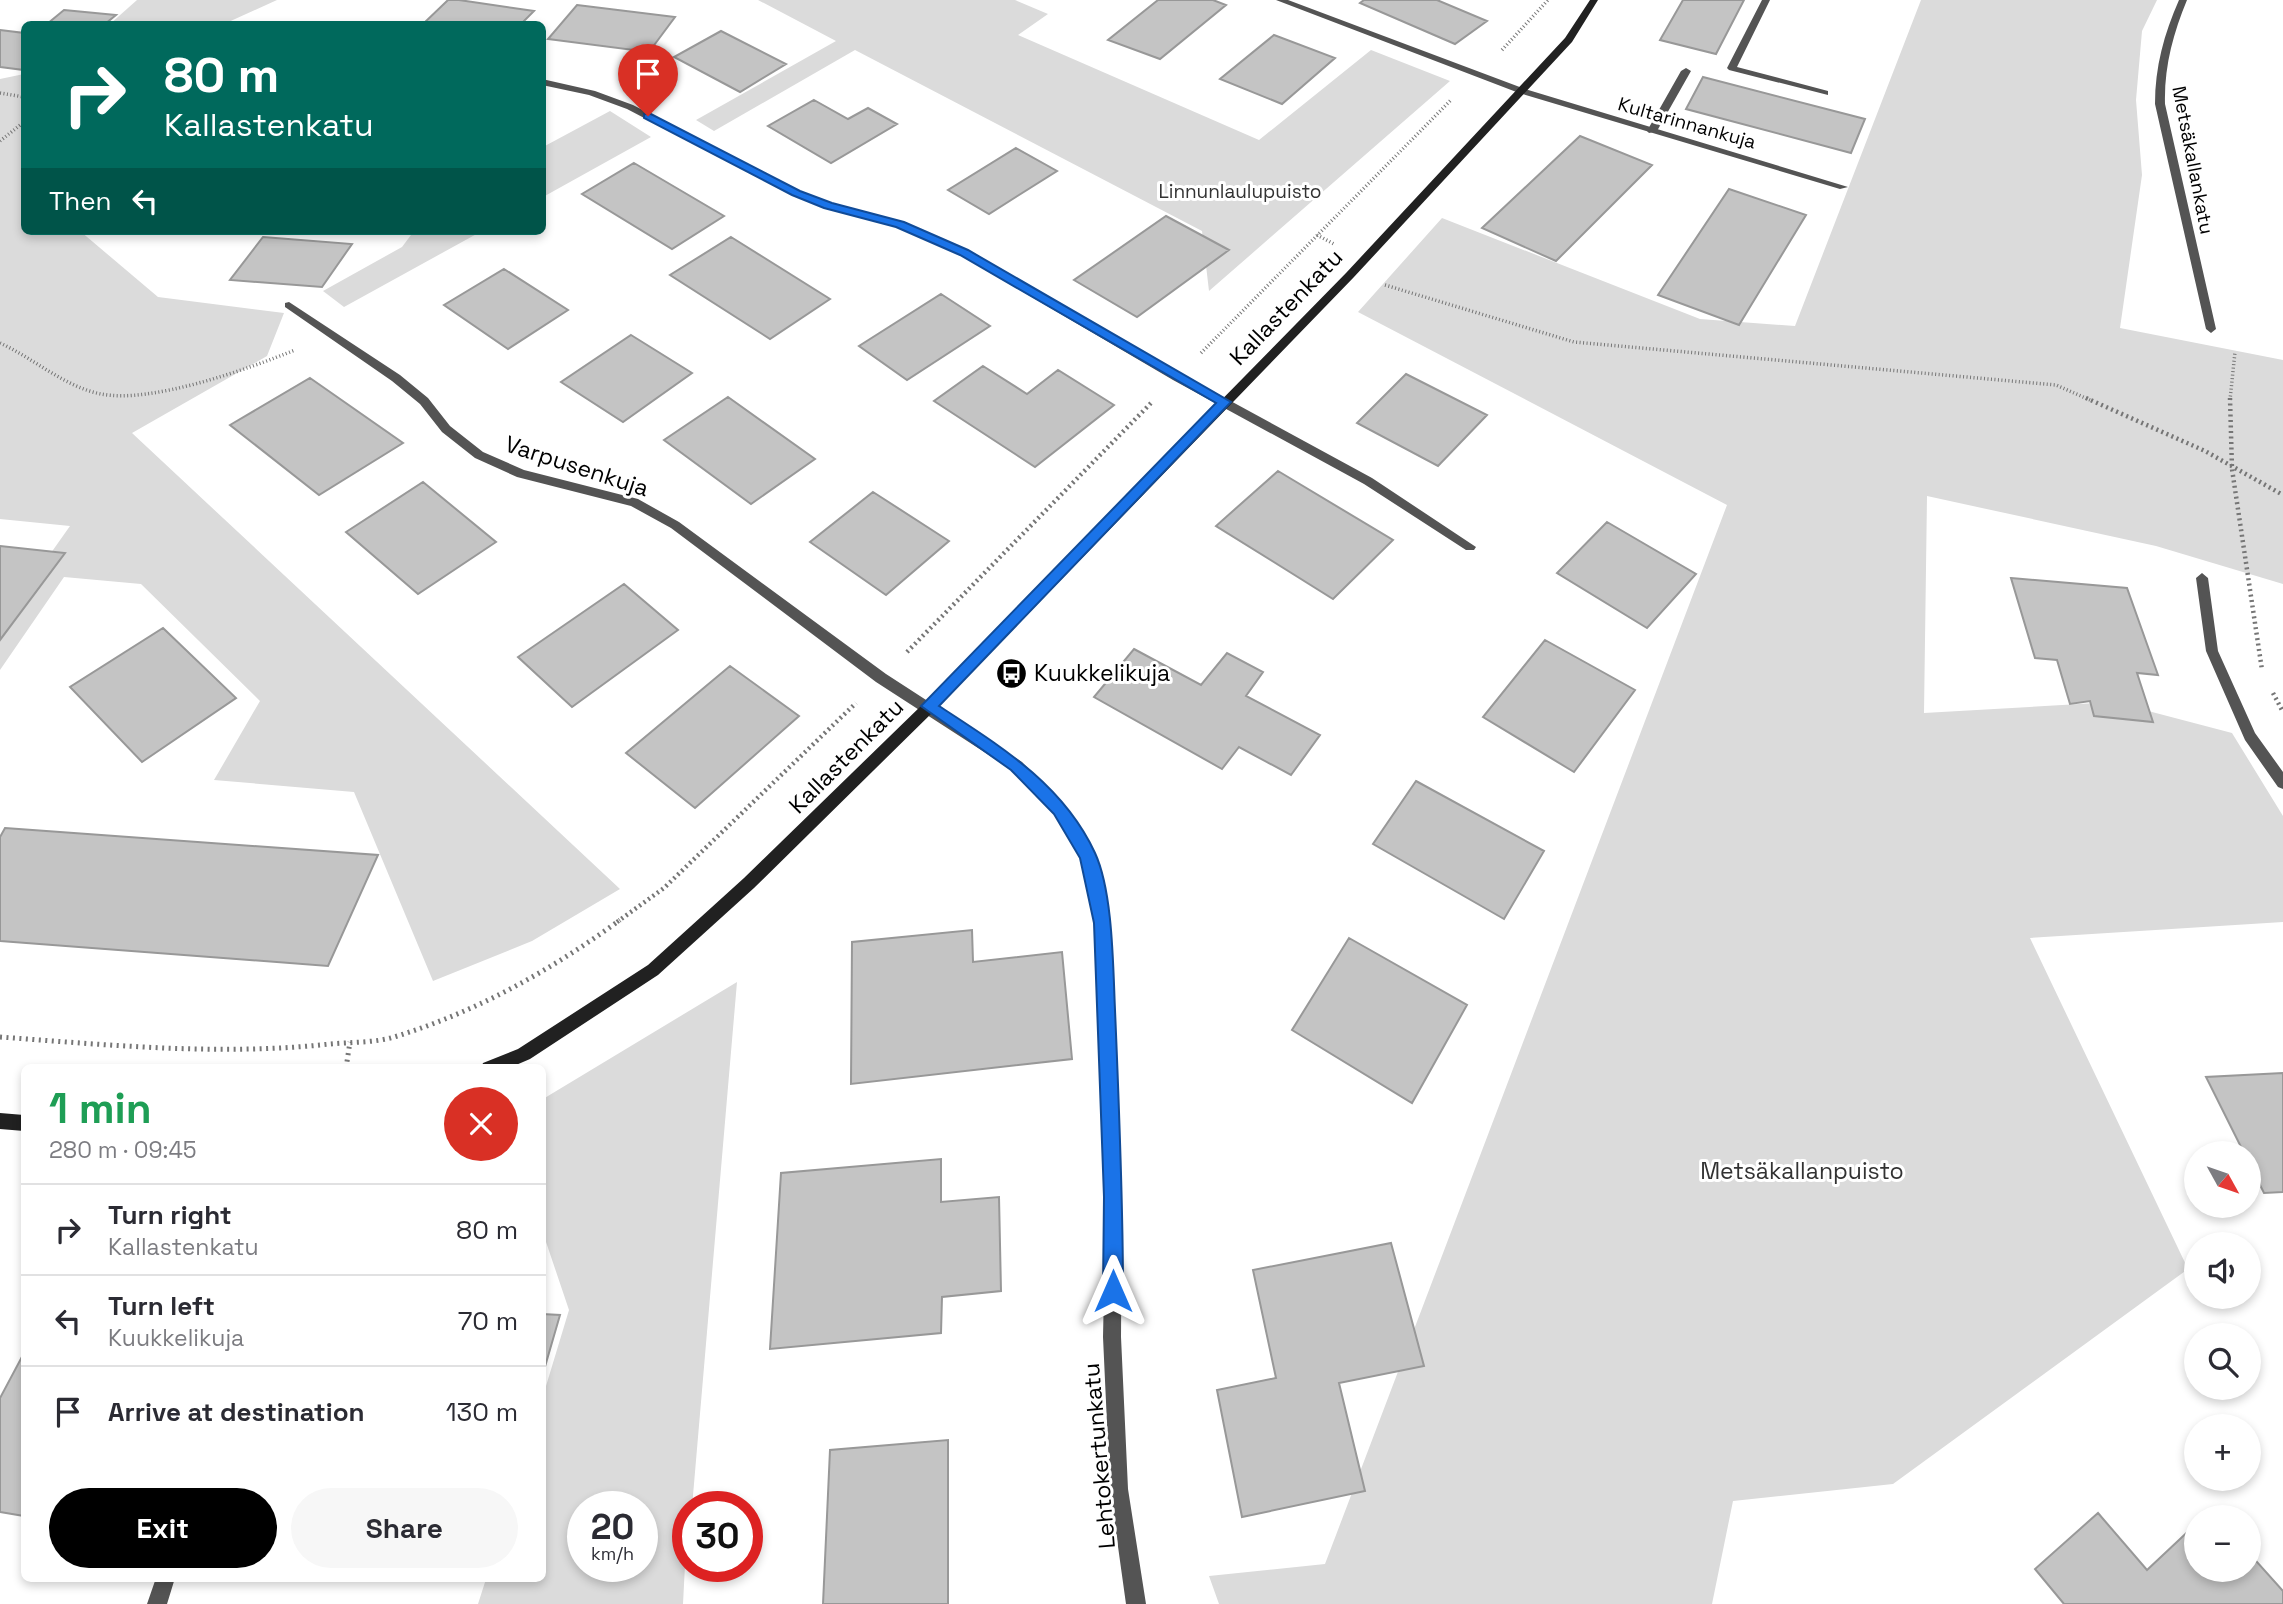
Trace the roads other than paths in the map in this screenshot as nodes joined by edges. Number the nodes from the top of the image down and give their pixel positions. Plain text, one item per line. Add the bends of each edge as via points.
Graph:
1 (1280, 0) edge
2 (1594, 0) edge
3 (1766, 0) edge
4 (2183, 0) edge
5 (1686, 71) dead end
6 (546, 83) edge
7 (1522, 91) junction
8 (1825, 93) dead end
9 (1653, 131) junction
10 (1843, 187) dead end
11 (289, 305) dead end
12 (2211, 329) dead end
13 (1225, 402) junction
14 (1470, 547) dead end
15 (2202, 578) dead end
16 (929, 706) junction
17 (2283, 783) edge
18 (499, 1064) edge
19 (0, 1121) edge
20 (21, 1123) edge
21 (165, 1582) edge
22 (157, 1604) edge
23 (1136, 1604) edge

1 - 7 street, Kultarinnankuja
2 - 7 street, Kallastenkatu via 1569,40
3 - 8 street via 1731,68
4 - 12 street, Metsäkallankatu via 2163,48 2158,73 2160,104
5 - 9 street
6 - 13 street via 630,107 828,206 934,238
7 - 9 street, Kultarinnankuja
7 - 13 street, Kallastenkatu
9 - 10 street, Kultarinnankuja
11 - 16 street, Varpusenkuja via 397,378 424,401 446,429 479,455 521,474 634,502 676,525 881,678
13 - 14 street via 1368,481
13 - 16 street, Kallastenkatu
15 - 17 street via 2212,651 2250,736
16 - 18 street, Kallastenkatu via 653,970 524,1054
16 - 23 street, Lehtokertunkatu via 1017,766 1059,810 1088,856 1102,923 1114,1197 1112,1337 1119,1489
19 - 20 street
21 - 22 street

